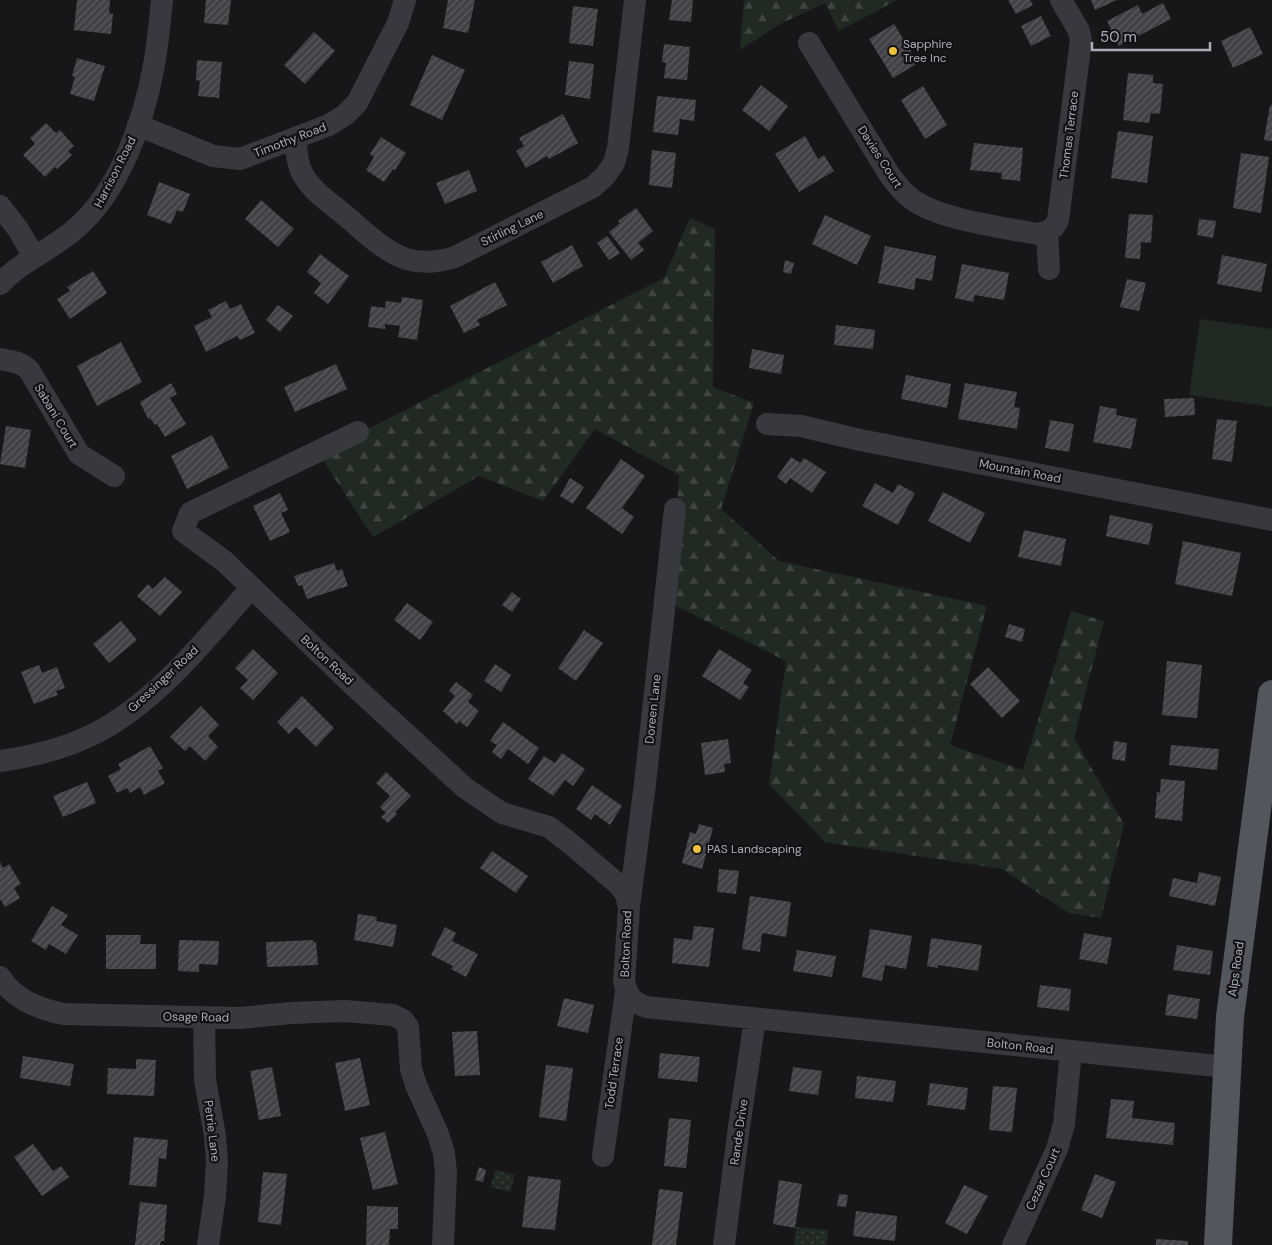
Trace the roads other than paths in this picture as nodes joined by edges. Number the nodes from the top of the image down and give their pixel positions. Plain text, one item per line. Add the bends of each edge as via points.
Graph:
1 (162, 0) edge
2 (405, 0) edge
3 (635, 0) edge
4 (1061, 0) edge
5 (809, 43) dead end
6 (138, 125) junction
7 (296, 138) junction
8 (0, 206) edge
9 (1046, 232) junction
10 (34, 257) junction
11 (1049, 269) dead end
12 (0, 284) edge
13 (0, 359) edge
14 (768, 424) dead end
15 (358, 432) dead end
16 (114, 476) dead end
17 (675, 509) dead end
18 (1272, 520) edge
19 (251, 588) junction
20 (1272, 694) edge
21 (1270, 736) edge
22 (0, 761) edge
23 (629, 908) junction
24 (0, 977) edge
25 (626, 991) junction
26 (204, 1017) junction
27 (755, 1019) junction
28 (1071, 1051) junction
29 (1227, 1067) junction
30 (603, 1156) dead end
31 (208, 1245) edge
32 (444, 1245) edge
33 (724, 1245) edge
34 (1013, 1245) edge
35 (1218, 1245) edge

1 - 6 street, Harrison Road via 155,63
2 - 7 street, Timothy Road via 398,22 357,103 345,116
3 - 7 street, Stirling Lane via 618,148 614,163 605,176 583,193 455,258 424,262 383,248 305,178 298,164
4 - 9 street, Thomas Terrace via 1081,40 1058,220 1054,228
5 - 9 street, Davies Court via 889,174 913,200 947,216 1037,234
6 - 7 street, Timothy Road via 213,156 229,159 240,159
6 - 10 street, Harrison Road via 122,164 94,212 74,231
8 - 10 street via 18,228
9 - 11 street
10 - 12 street, Harrison Road
13 - 16 street, Sabani Court via 17,362 29,370 79,454
14 - 18 street, Mountain Road via 800,426
15 - 19 street, Bolton Road via 190,513 183,531 224,561
17 - 23 street, Doreen Lane
19 - 22 street, Gressinger Road via 191,656 130,712 76,742
19 - 23 street, Bolton Road via 465,788 502,813 549,827 619,885 626,894
20 - 21 main road, Alps Road
21 - 29 main road, Alps Road via 1230,1017
23 - 25 street, Bolton Road
24 - 26 street, Osage Road via 14,993 29,1003 64,1014
25 - 27 street, Bolton Road via 637,1004 646,1008
25 - 30 street, Todd Terrace
26 - 31 street, Petrie Lane via 205,1080 217,1161
26 - 32 street, Osage Road via 240,1018 345,1011 393,1015 403,1020 408,1027 416,1085 444,1153
27 - 28 street, Bolton Road
27 - 33 street, Rande Drive
28 - 29 street, Bolton Road
28 - 34 street, Cezar Court via 1064,1124 1057,1150
29 - 35 main road, Alps Road

